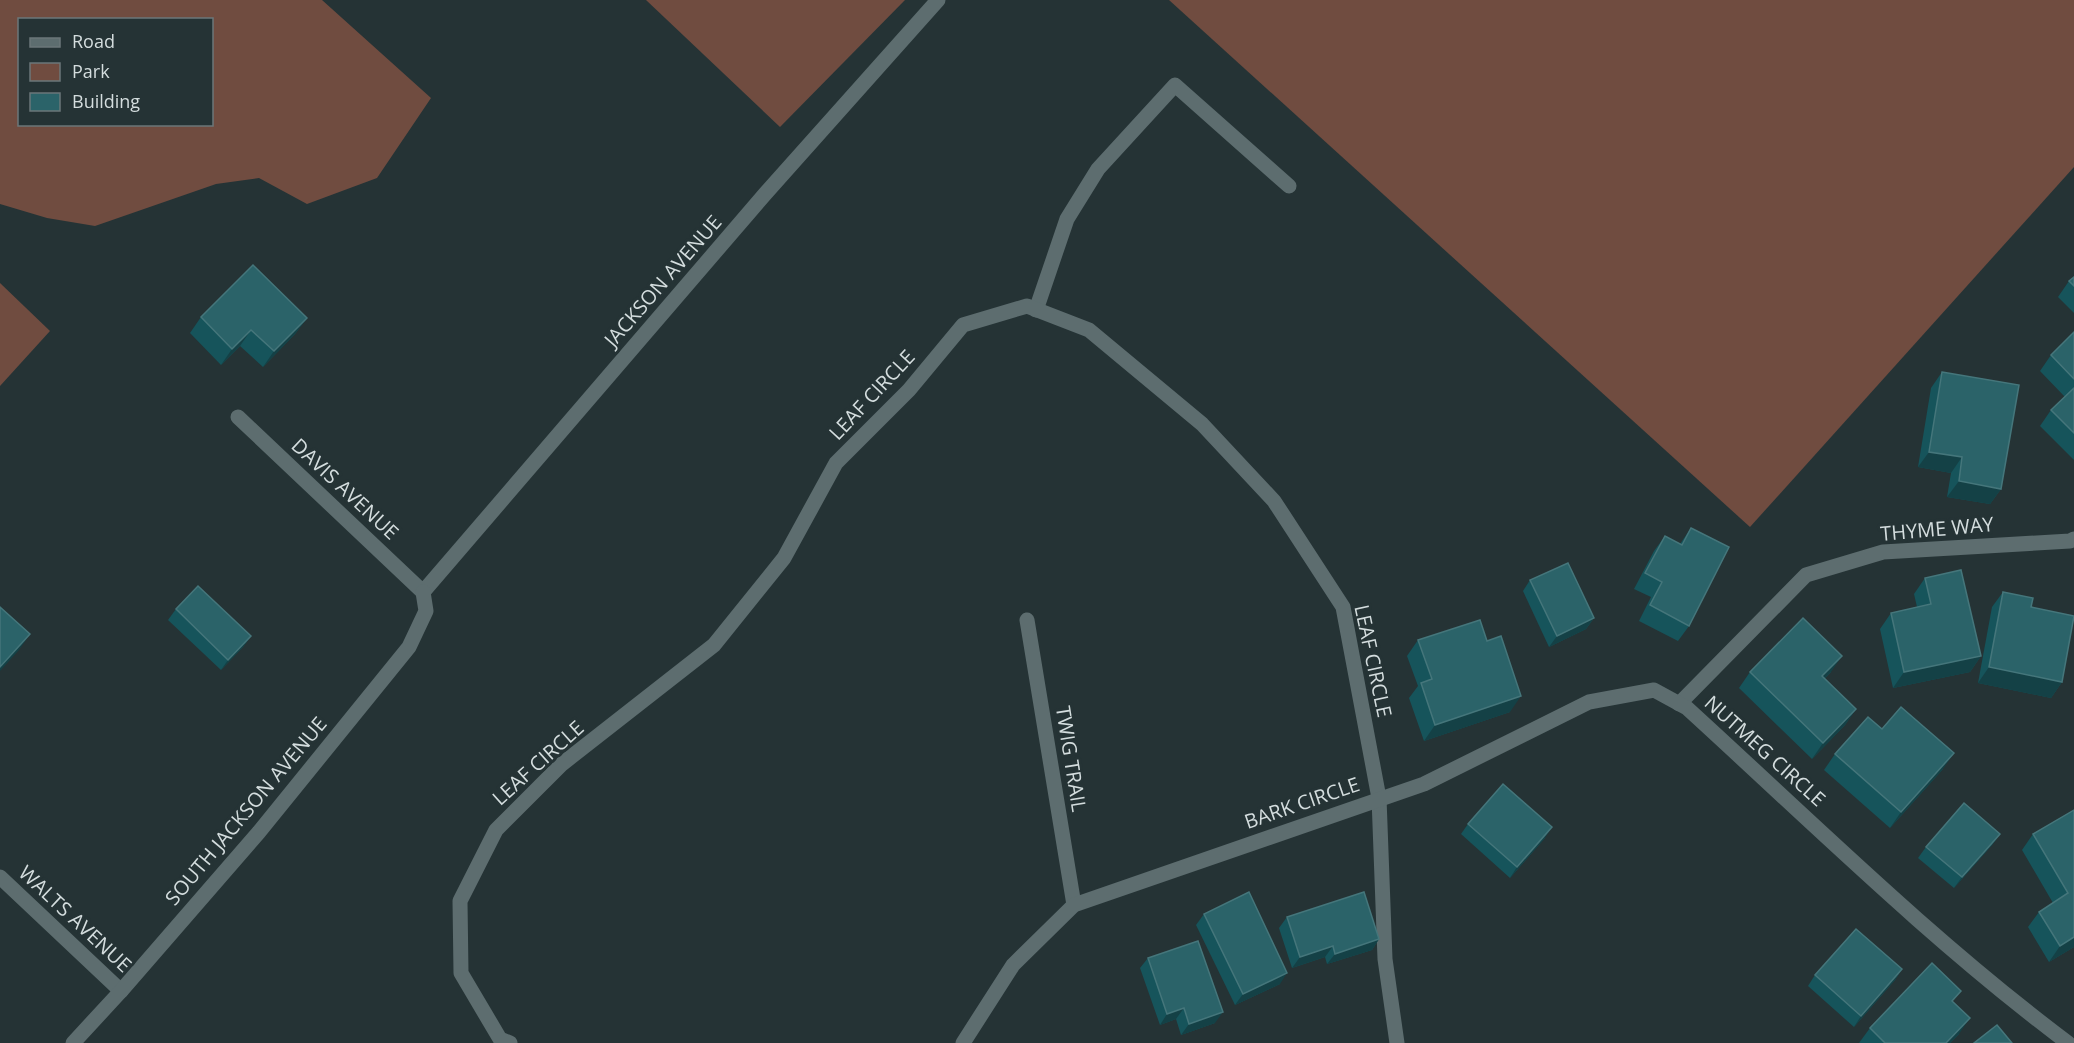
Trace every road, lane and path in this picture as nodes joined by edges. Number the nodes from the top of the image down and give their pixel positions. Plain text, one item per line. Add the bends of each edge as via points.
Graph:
1 (938, 0) edge
2 (1289, 186) dead end
3 (1036, 310) junction
4 (238, 417) dead end
5 (2074, 539) edge
6 (423, 592) junction
7 (1028, 620) dead end
8 (1679, 704) junction
9 (1380, 798) junction
10 (0, 877) edge
11 (1074, 905) junction
12 (121, 991) junction
13 (73, 1043) edge
14 (510, 1043) edge
15 (963, 1043) edge
16 (1396, 1043) edge
17 (2068, 1043) edge

1 - 6 street, JACKSON AVENUE via 765,194
2 - 3 street via 1175,85 1092,178 1067,219
3 - 9 street, LEAF CIRCLE via 1089,330 1202,424 1274,501 1343,607
3 - 14 street, LEAF CIRCLE via 1027,306 963,325 909,390 836,463 784,558 714,645 562,764 496,830 460,901 461,973 500,1040
4 - 6 street, DAVIS AVENUE
5 - 8 street, THYME WAY via 1883,552 1806,575
6 - 12 street, SOUTH JACKSON AVENUE via 426,611 409,647 266,823
7 - 11 street, TWIG TRAIL
8 - 9 street, NUTMEG CIRCLE via 1654,690 1589,702 1424,784
8 - 17 street, NUTMEG CIRCLE via 1944,945
9 - 11 street, BARK CIRCLE
9 - 16 street, BARK CIRCLE via 1385,959
10 - 12 street, WALTS AVENUE
11 - 15 street via 1013,965
12 - 13 street, SOUTH JACKSON AVENUE

